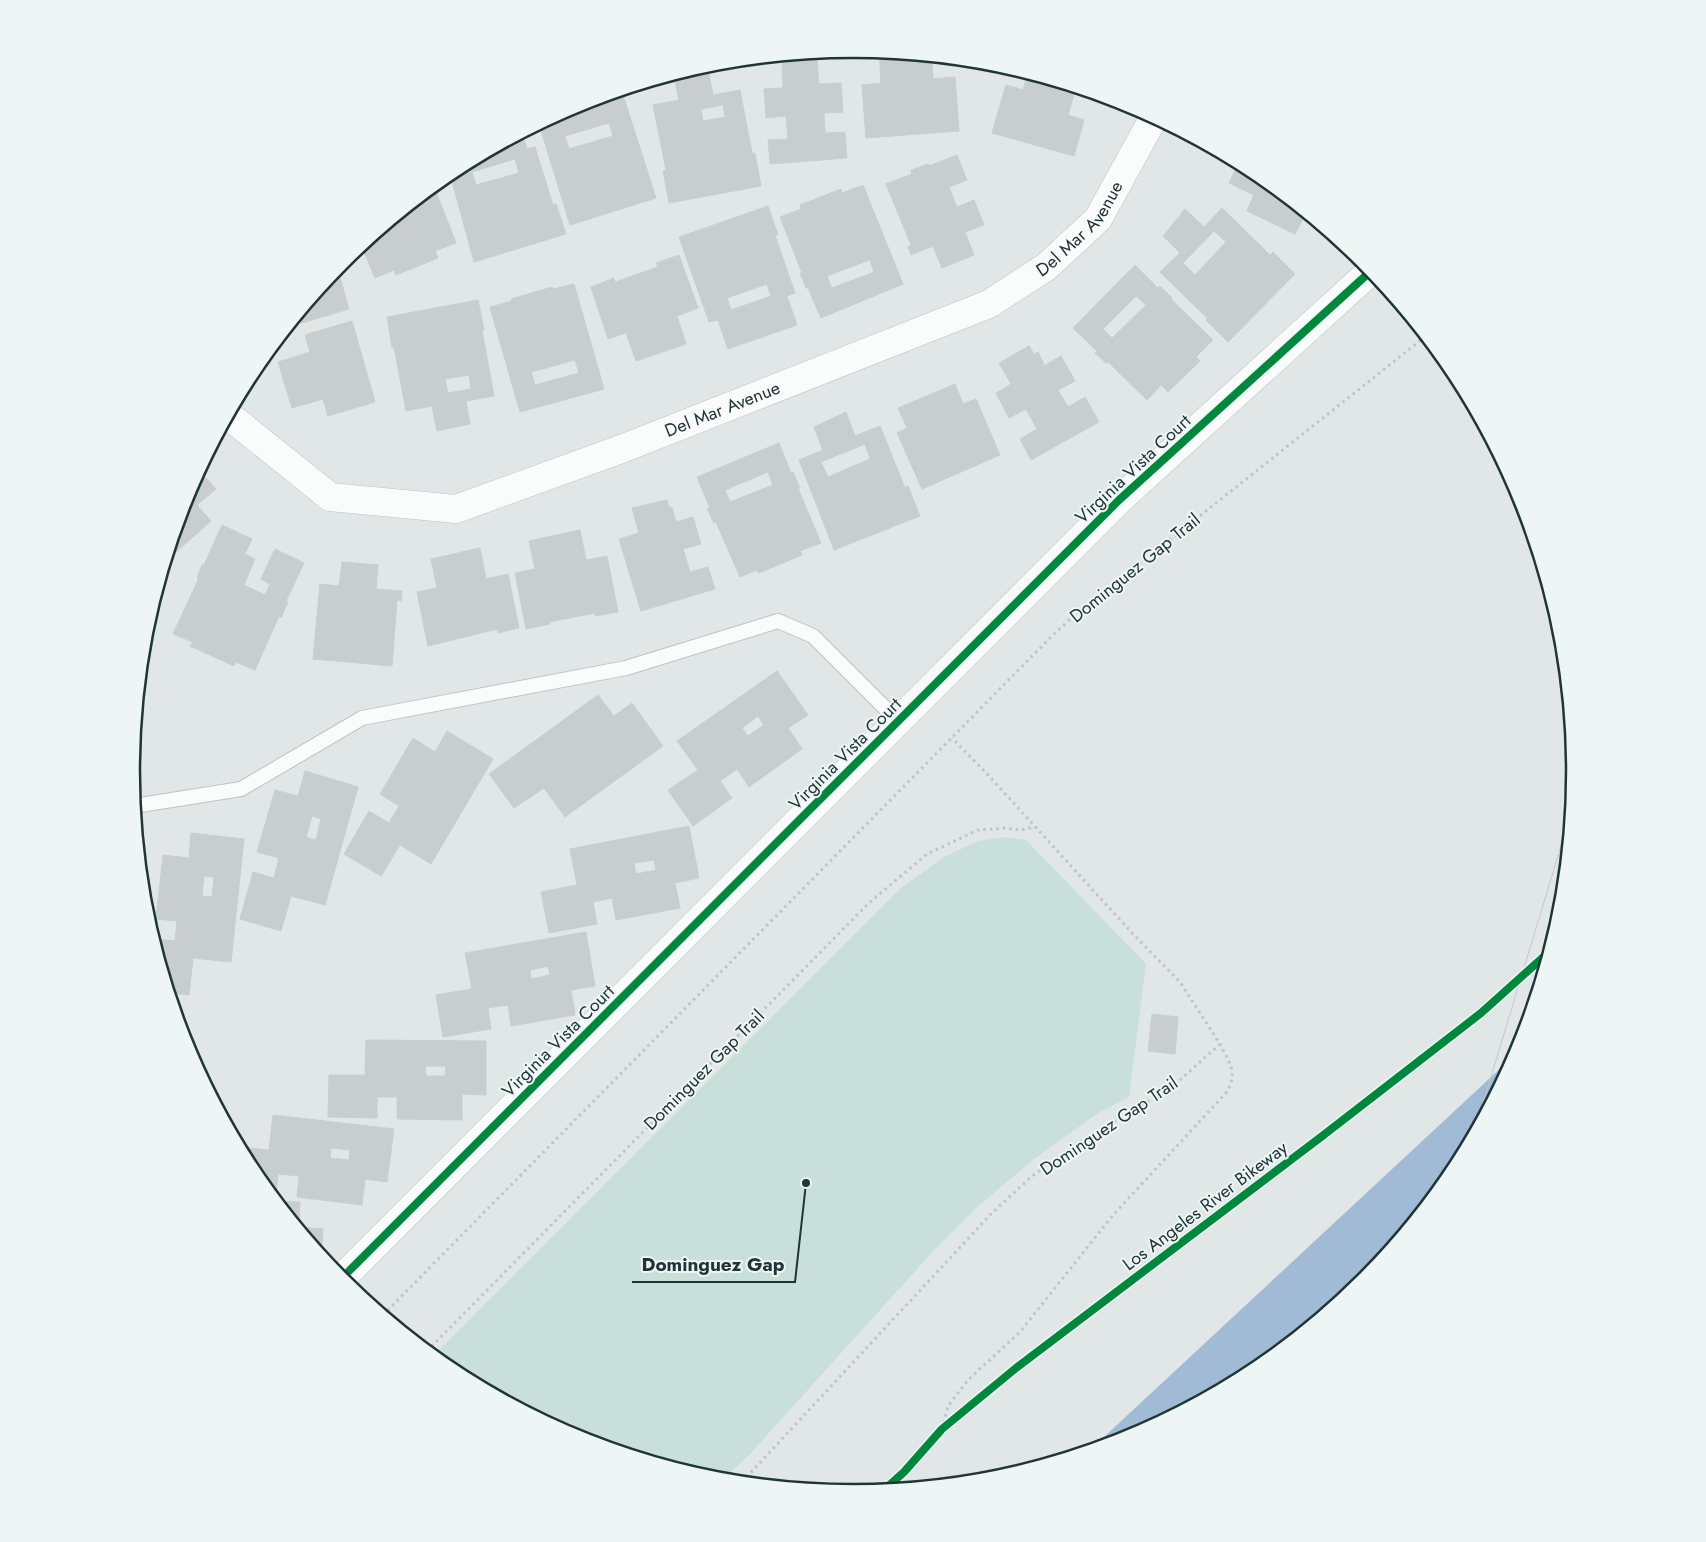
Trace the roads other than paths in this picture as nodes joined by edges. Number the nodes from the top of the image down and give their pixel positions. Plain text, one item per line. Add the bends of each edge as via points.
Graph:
1 (1151, 123) edge
2 (1366, 275) edge
3 (233, 419) edge
4 (899, 722) junction
5 (140, 805) edge
6 (349, 1271) dead end

1 - 3 street, Del Mar Avenue via 1098,219 1046,267 988,304 624,448 456,509 330,497
2 - 4 street, Virginia Vista Court via 1119,500
4 - 5 lane via 813,636 778,621 626,668 362,718 241,789
4 - 6 street, Virginia Vista Court

